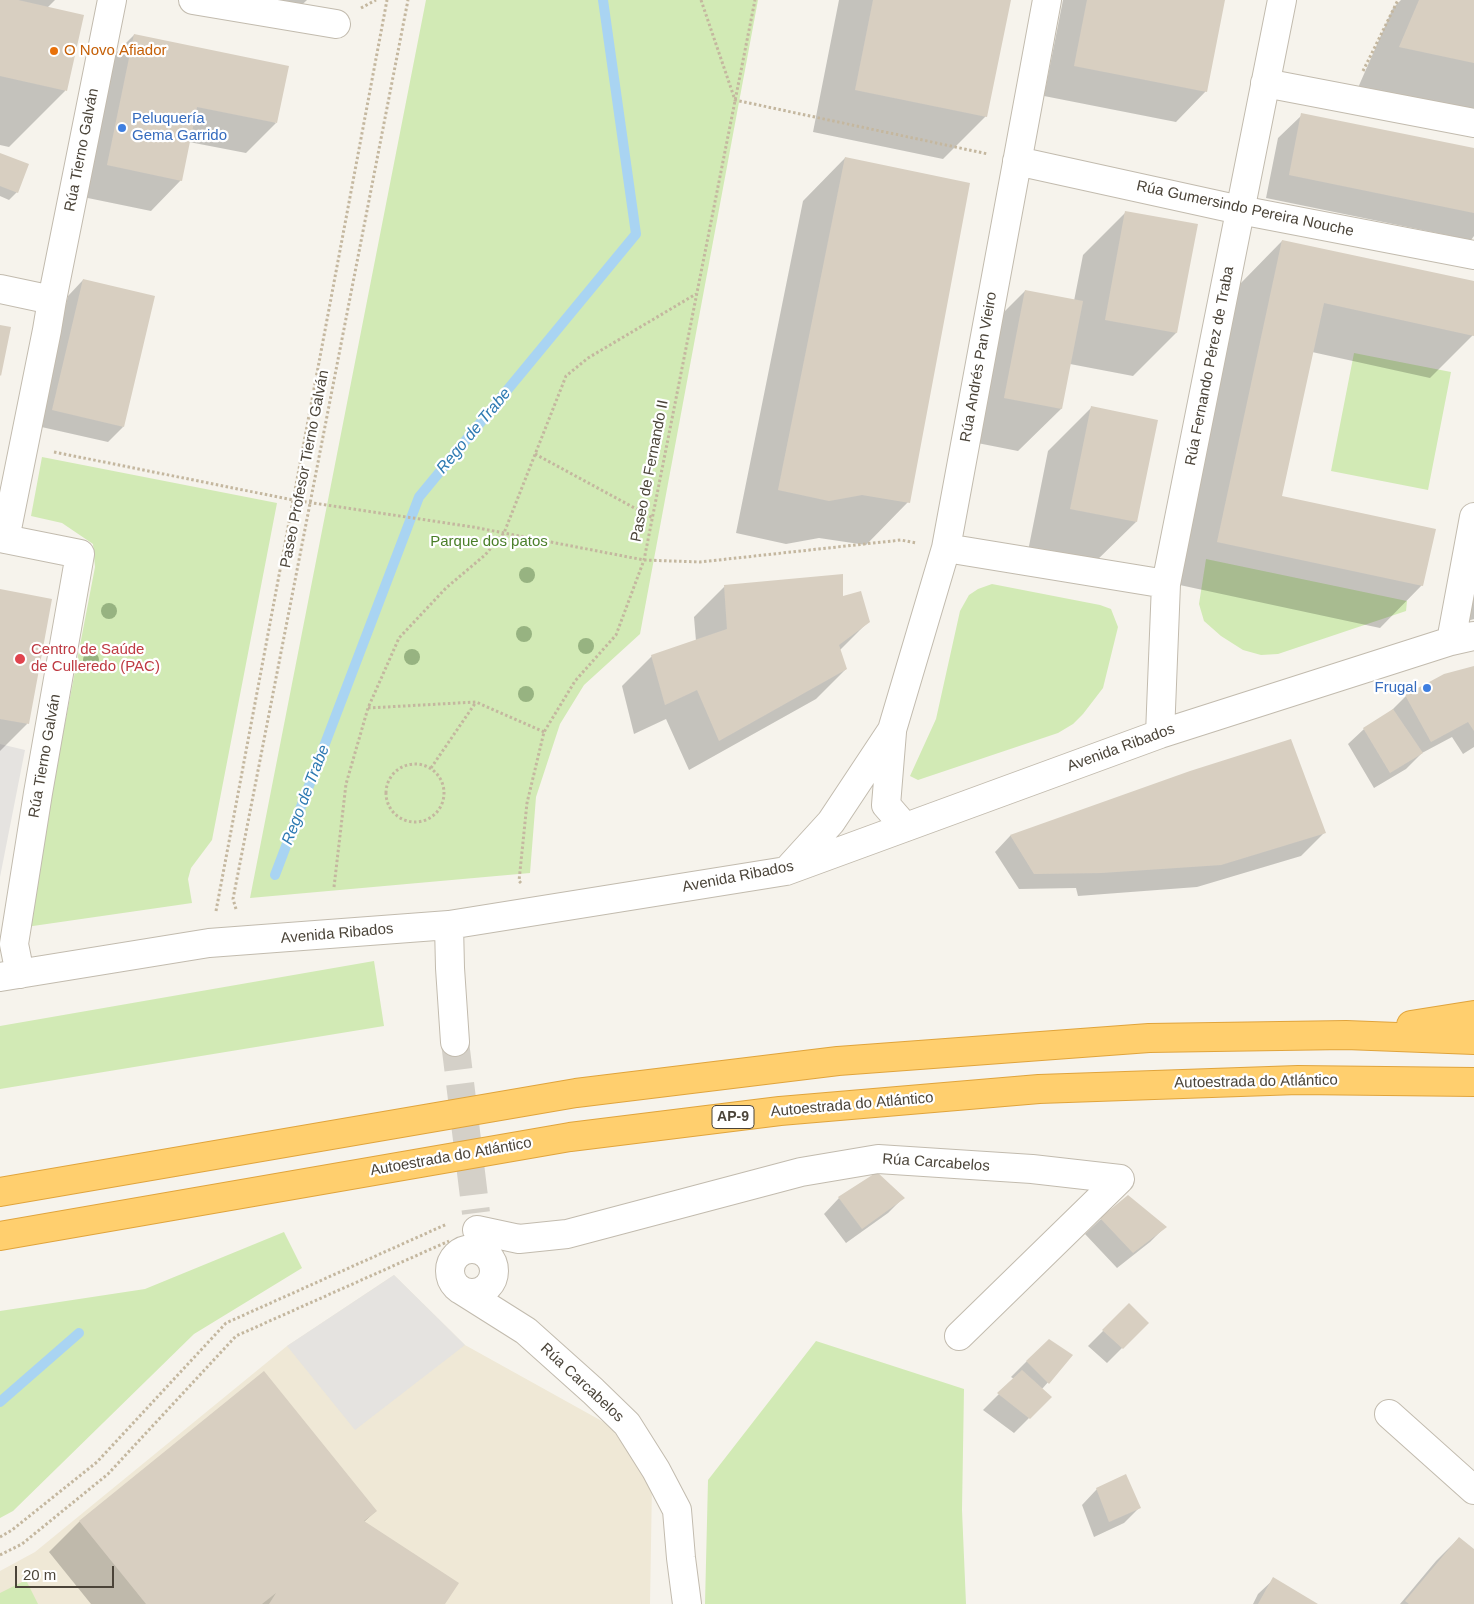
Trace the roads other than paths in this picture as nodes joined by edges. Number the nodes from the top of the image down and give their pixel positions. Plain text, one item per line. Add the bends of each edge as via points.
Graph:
1 (112, 0) edge
2 (193, 0) edge
3 (1047, 0) edge
4 (1282, 0) edge
5 (336, 24) dead end
6 (1265, 83) junction
7 (1474, 123) edge
8 (1017, 160) junction
9 (1240, 210) junction
10 (1474, 256) edge
11 (0, 289) edge
12 (52, 300) junction
13 (1474, 517) edge
14 (2, 538) edge
15 (946, 548) junction
16 (1166, 584) junction
17 (1462, 639) edge
18 (892, 730) junction
19 (1160, 734) junction
20 (905, 828) junction
21 (786, 871) junction
22 (449, 925) junction
23 (10, 975) edge
24 (1474, 1015) edge
25 (1346, 1035) junction
26 (1474, 1040) edge
27 (455, 1042) tunnel mouth
28 (1474, 1082) edge
29 (0, 1192) edge
30 (476, 1231) junction
31 (0, 1236) edge
32 (494, 1274) junction
33 (461, 1290) junction
34 (526, 1331) junction
35 (959, 1336) dead end
36 (1389, 1414) dead end
37 (1474, 1490) edge
38 (687, 1604) edge

1 - 12 street, Rúa Tierno Galván
2 - 5 street
3 - 8 street, Rúa Andrés Pan Vieiro
4 - 6 street, Rúa Fernando Pérez de Traba
6 - 7 street
6 - 9 street, Rúa Fernando Pérez de Traba
8 - 9 street, Rúa Gumersindo Pereira Nouche
8 - 15 street, Rúa Andrés Pan Vieiro
9 - 10 street, Rúa Gumersindo Pereira Nouche
9 - 16 street, Rúa Fernando Pérez de Traba
11 - 12 street
12 - 14 street, Rúa Tierno Galván
13 - 17 street
14 - 23 street, Rúa Tierno Galván via 80,554
15 - 16 street
15 - 18 street, Rúa Andrés Pan Vieiro
16 - 19 street, Rúa Fernando Pérez de Traba
17 - 19 street, Avenida Ribados
18 - 20 street, Rúa Andrés Pan Vieiro via 886,805
18 - 21 street, Rúa Andrés Pan Vieiro via 831,822
19 - 20 street, Avenida Ribados
20 - 21 street, Avenida Ribados
21 - 22 street, Avenida Ribados
22 - 23 street, Avenida Ribados via 209,943
22 - 27 street
24 - 25 highway
25 - 26 highway
25 - 29 highway via 1149,1038 838,1061 576,1093
28 - 31 highway, Autoestrada do Atlántico / AP-9 via 1298,1080 1039,1089 780,1111 570,1136
30 - 32 street, Rúa Carcabelos via 494,1266
30 - 33 street via 467,1250 453,1260 451,1277
30 - 35 street, Rúa Carcabelos via 519,1239 567,1234 801,1172 878,1159 1120,1179
32 - 33 street via 486,1289 469,1293
32 - 34 street, Rúa Carcabelos
33 - 34 street, Rúa Carcabelos
34 - 38 street, Rúa Carcabelos via 626,1424 656,1470 678,1510
36 - 37 street

